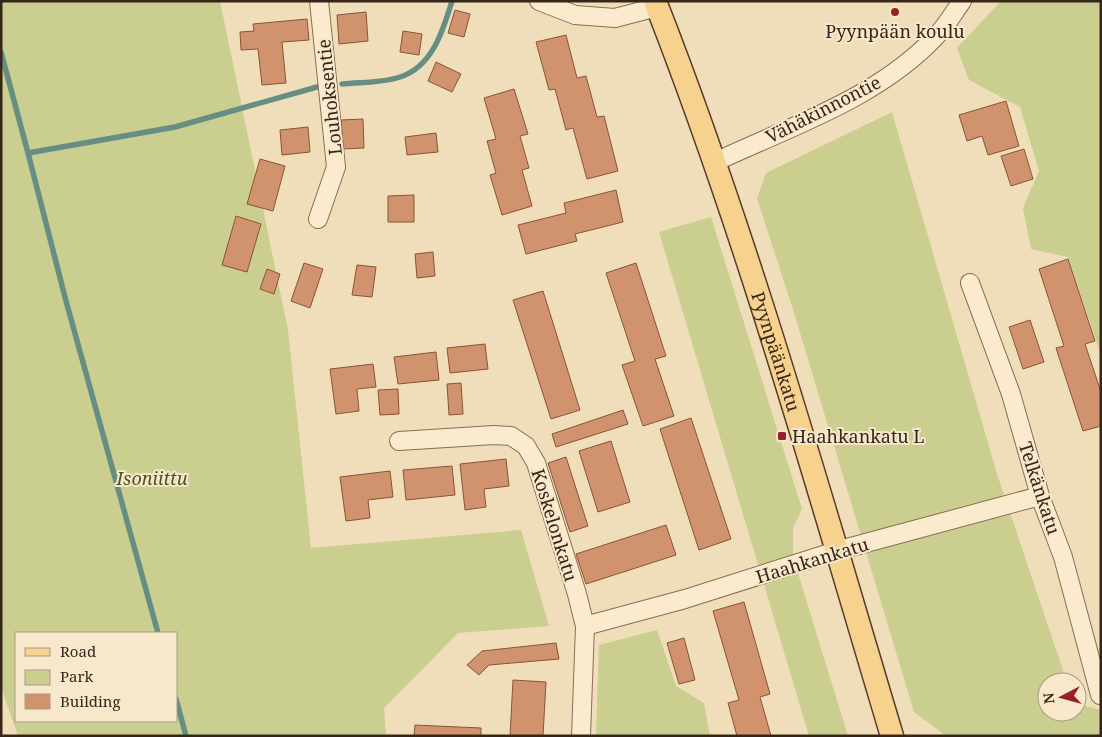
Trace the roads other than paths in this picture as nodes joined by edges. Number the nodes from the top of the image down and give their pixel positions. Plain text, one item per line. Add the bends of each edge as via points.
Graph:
1 (320, 1) edge
2 (539, 1) edge
3 (962, 1) edge
4 (656, 4) edge
5 (716, 162) junction
6 (318, 219) dead end
7 (970, 283) dead end
8 (399, 441) dead end
9 (1040, 496) junction
10 (836, 551) junction
11 (585, 626) junction
12 (1100, 695) edge
13 (581, 736) edge
14 (892, 736) edge

1 - 6 street, Louhoksentie via 336,167
2 - 4 street via 575,15 615,18
3 - 5 street, Vähäkinnontie via 937,35 889,76 840,105
4 - 5 main road, Pyynpäänkatu
5 - 10 main road, Pyynpäänkatu
7 - 9 street, Telkänkatu via 1011,394
8 - 11 street, Koskelonkatu via 494,435 511,436 526,446 536,463
9 - 10 street, Haahkankatu
9 - 12 street, Telkänkatu via 1063,556
10 - 11 street, Haahkankatu via 685,599
10 - 14 main road, Pyynpäänkatu
11 - 13 street, Koskelonkatu

